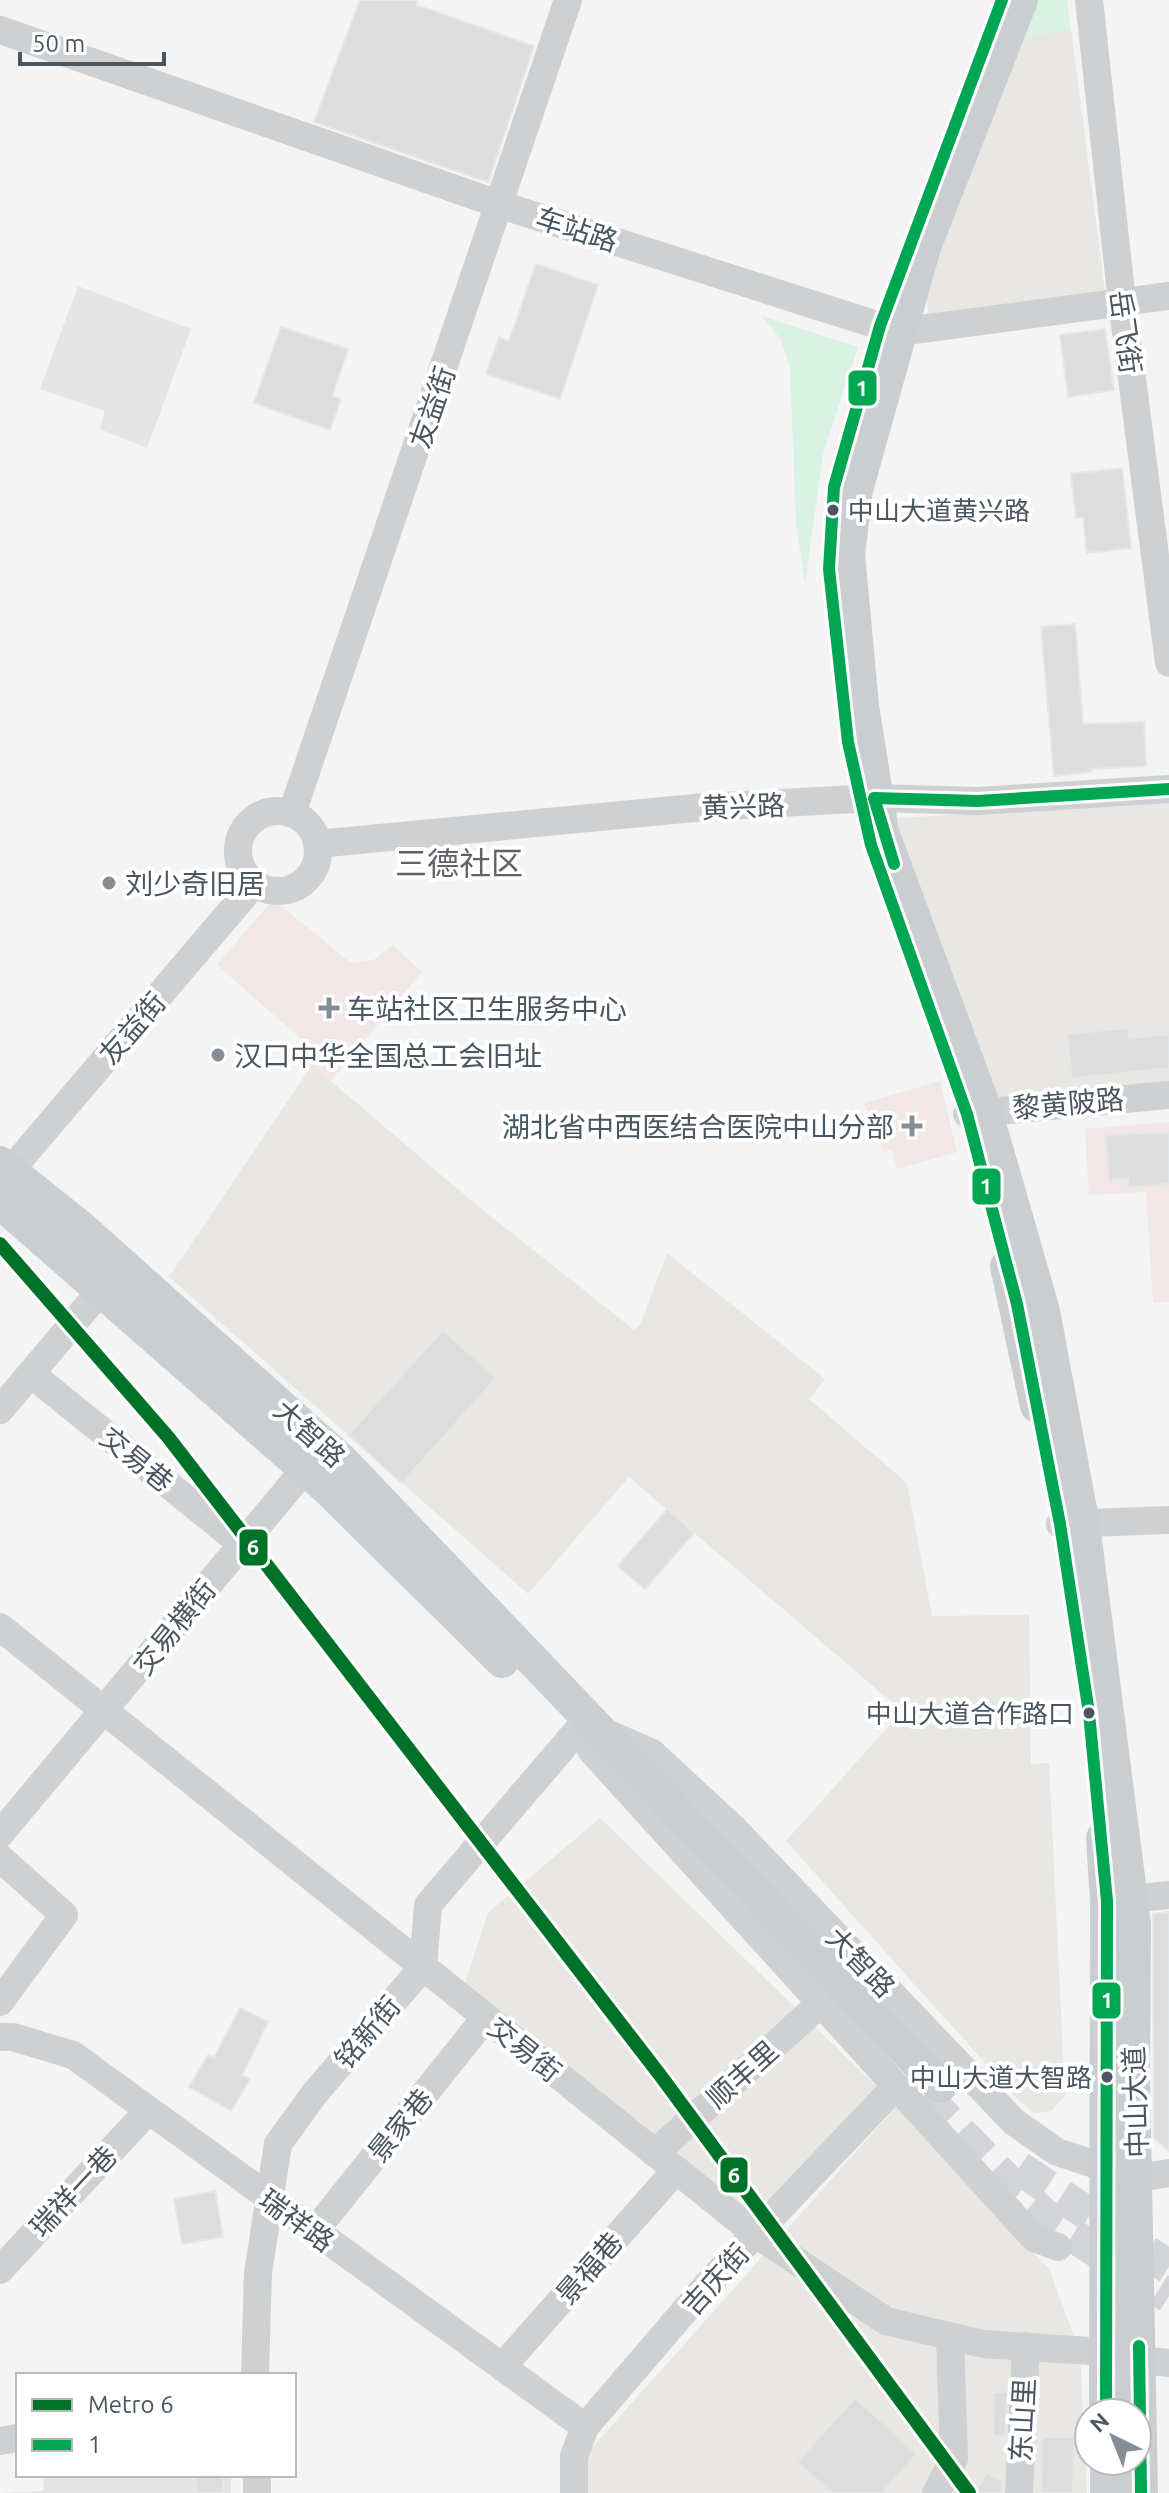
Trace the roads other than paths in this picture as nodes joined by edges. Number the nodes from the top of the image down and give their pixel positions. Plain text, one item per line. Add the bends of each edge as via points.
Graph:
1 (568, 0) edge
2 (1002, 0) edge
3 (1021, 0) edge
4 (1089, 0) edge
5 (0, 30) edge
6 (501, 205) junction
7 (1169, 296) edge
8 (1122, 302) junction
9 (890, 329) junction
10 (1169, 663) edge
11 (1169, 789) edge
12 (867, 800) junction
13 (292, 813) junction
14 (317, 844) junction
15 (254, 884) junction
16 (1169, 1095) edge
17 (976, 1112) junction
18 (3, 1179) edge
19 (102, 1289) junction
20 (31, 1374) junction
21 (0, 1410) edge
22 (305, 1469) junction
23 (1169, 1520) edge
24 (1071, 1524) junction
25 (242, 1544) junction
26 (0, 1627) edge
27 (105, 1711) junction
28 (588, 1736) junction
29 (0, 1834) edge
30 (0, 1858) edge
31 (1169, 1895) edge
32 (1120, 1899) junction
33 (423, 1967) junction
34 (825, 1999) junction
35 (0, 2002) edge
36 (486, 2017) junction
37 (0, 2037) edge
38 (920, 2089) junction
39 (147, 2112) junction
40 (665, 2161) junction
41 (1138, 2173) edge
42 (269, 2200) junction
43 (314, 2232) junction
44 (756, 2234) junction
45 (1058, 2247) dead end
46 (0, 2270) edge
47 (950, 2337) junction
48 (1026, 2346) junction
49 (1105, 2352) junction
50 (1154, 2362) edge
51 (502, 2367) junction
52 (255, 2373) edge
53 (1106, 2397) edge
54 (585, 2427) junction
55 (574, 2493) edge
56 (936, 2493) edge
57 (1019, 2493) edge
58 (1141, 2493) edge

1 - 6 street, 友益街
2 - 9 main road, 中山大道
3 - 9 main road, 中山大道
4 - 8 street, 岳飞街
5 - 6 street, 车站路
6 - 9 street, 车站路
6 - 13 street, 友益街
7 - 8 street, 车站路
8 - 9 street, 车站路
8 - 10 street, 岳飞街
9 - 12 main road, 中山大道 via 834,487 829,569 848,742
11 - 12 street, 黄兴路 via 978,801
12 - 14 street, 黄兴路 via 705,807
12 - 17 main road, 中山大道 via 871,845
13 - 14 street via 304,820
13 - 15 street via 264,813 244,830 237,857
14 - 15 street via 314,869 294,888 267,890
15 - 18 street, 友益街
16 - 17 street, 黎黄陂路
17 - 24 main road, 中山大道
18 - 19 main road, 大智路
18 - 28 main road, 大智路 via 80,1227 342,1461
19 - 20 street
19 - 22 main road, 大智路
20 - 21 street
20 - 25 street, 交易巷
22 - 25 street, 交易横街
22 - 28 main road, 大智路
23 - 24 street
24 - 32 main road, 中山大道 via 1089,1713
25 - 27 street, 交易横街
26 - 27 street, 交易街
27 - 29 street, 交易横街
27 - 33 street, 交易街
28 - 33 street via 428,1905
28 - 34 main road, 大智路
28 - 38 main road, 大智路 via 750,1884
28 - 41 street, 大智路 via 652,1753 733,1828 1014,2122 1057,2152
30 - 35 street via 64,1915
31 - 32 street
32 - 41 main road, 中山大道
33 - 36 street, 交易街
33 - 42 street, 铭新街 via 278,2144
34 - 38 main road, 大智路
34 - 40 street, 顺丰里
36 - 40 street, 交易街
36 - 43 street, 景家巷
37 - 39 street, 瑞祥路 via 73,2055
38 - 44 street, 吉庆街
38 - 45 street, 大智路 via 1034,2238
39 - 42 street, 瑞祥路
39 - 46 street, 瑞祥一巷
40 - 44 street, 交易街
40 - 51 street, 景福巷
41 - 49 main road, 中山大道
41 - 50 main road, 中山大道
42 - 43 street, 瑞祥路
42 - 52 street, 铭新街 via 258,2273
43 - 51 street, 瑞祥路
44 - 47 street, 交易街 via 886,2321
44 - 54 street, 吉庆街
47 - 48 street, 交易街
47 - 56 street via 954,2459
48 - 49 street, 交易街
48 - 57 street, 东山里
49 - 50 street, 交易街
49 - 53 main road, 中山大道
50 - 58 main road, 中山大道
51 - 54 street, 瑞祥路
54 - 55 street, 吉庆街 via 574,2456

